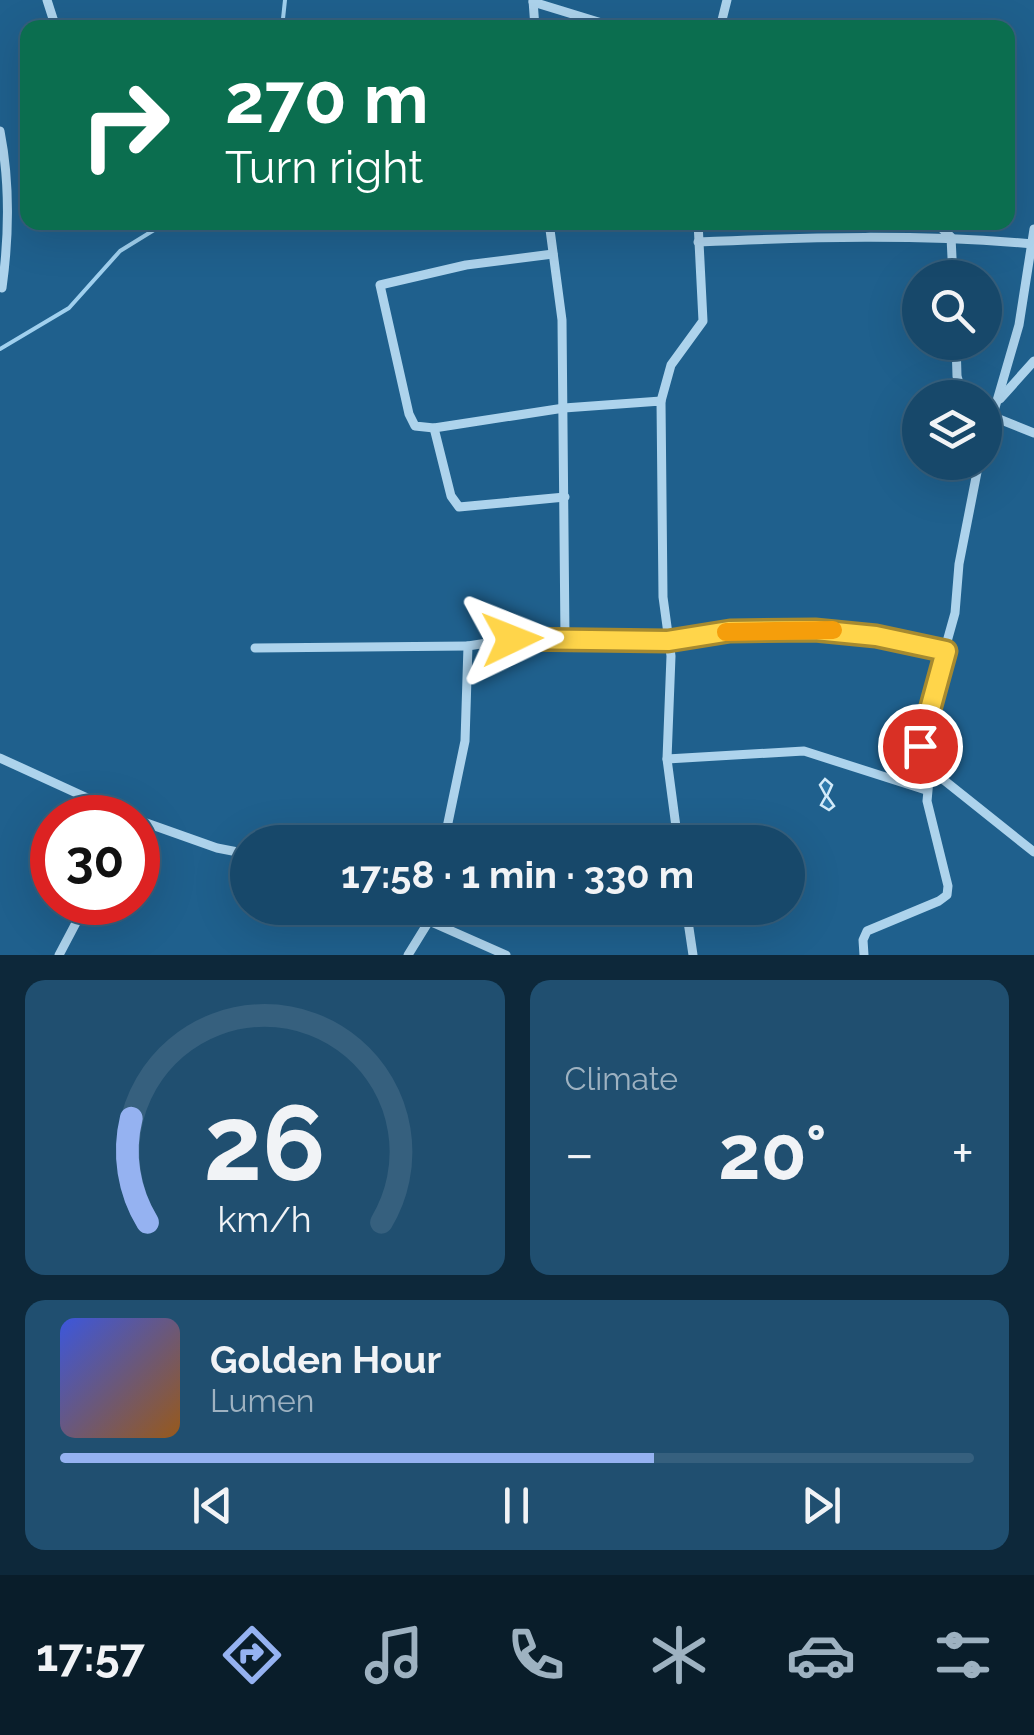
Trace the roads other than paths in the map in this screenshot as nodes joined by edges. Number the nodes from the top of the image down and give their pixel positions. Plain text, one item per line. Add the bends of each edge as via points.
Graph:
1 (533, 1) edge
2 (593, 20) edge
3 (0, 131) edge
4 (1034, 229) edge
5 (551, 230) edge
6 (698, 230) edge
7 (943, 230) edge
8 (4, 237) edge
9 (950, 237) junction
10 (698, 242) junction
11 (1032, 244) edge
12 (553, 254) junction
13 (952, 260) edge
14 (2, 288) edge
15 (1034, 361) edge
16 (1002, 386) edge
17 (1002, 397) edge
18 (661, 400) junction
19 (564, 408) junction
20 (1002, 420) edge
21 (434, 428) junction
22 (1034, 433) edge
23 (976, 480) edge
24 (565, 498) junction
25 (566, 638) junction
26 (668, 641) junction
27 (468, 646) junction
28 (255, 648) dead end
29 (946, 651) junction
30 (0, 758) edge
31 (667, 758) junction
32 (930, 769) junction
33 (926, 790) junction
34 (81, 795) edge
35 (448, 825) edge
36 (676, 825) edge
37 (160, 828) edge
38 (230, 851) edge
39 (1034, 852) edge
40 (74, 925) edge
41 (427, 925) edge
42 (438, 925) edge
43 (689, 925) edge
44 (58, 955) edge
45 (408, 955) edge
46 (506, 955) edge
47 (693, 955) edge
48 (864, 955) edge

1 - 2 street
3 - 8 street
4 - 11 street
5 - 12 street
6 - 10 street
7 - 9 street
8 - 14 street
9 - 10 street
9 - 11 street
9 - 13 street
10 - 18 street via 703,321 671,365
11 - 16 street
12 - 19 street
12 - 21 street via 466,264 380,286 411,422
15 - 17 street
18 - 19 street
18 - 26 street
19 - 21 street
19 - 24 street
20 - 22 street
21 - 24 street via 459,507
23 - 29 street
24 - 25 street
25 - 26 street
25 - 27 street
26 - 29 street via 730,631 815,630
26 - 31 street
27 - 28 street
27 - 35 street via 466,741
29 - 32 street via 920,738
30 - 34 street
31 - 33 street via 804,751
31 - 36 street
32 - 33 street
32 - 39 street
33 - 48 street via 947,895 868,931
37 - 38 street
40 - 44 street
41 - 45 street
42 - 46 street
43 - 47 street

